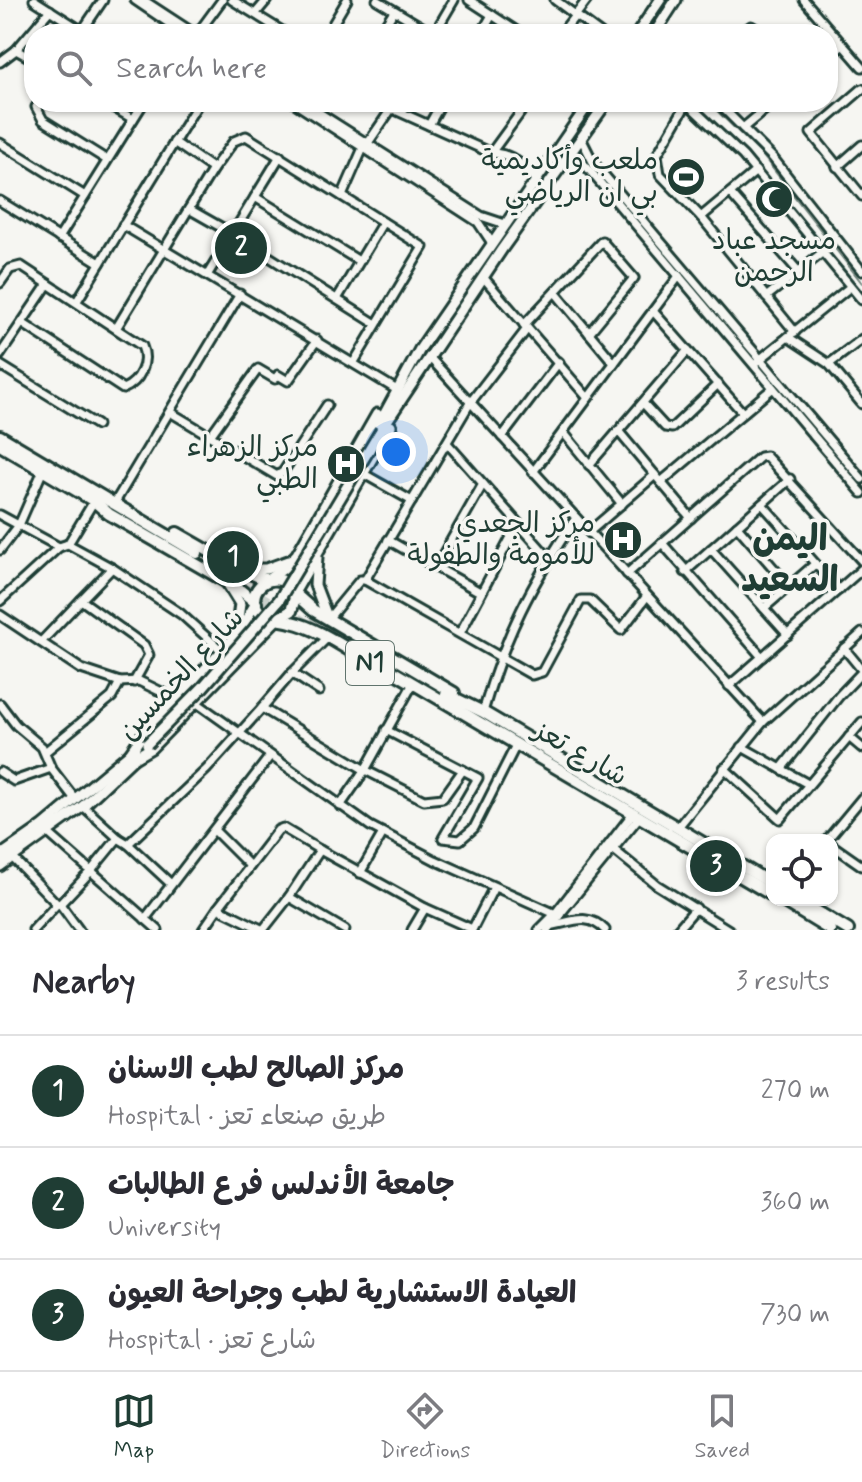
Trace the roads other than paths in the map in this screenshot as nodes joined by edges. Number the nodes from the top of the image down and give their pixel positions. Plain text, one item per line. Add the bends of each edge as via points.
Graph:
1 (34, 0) edge
2 (103, 0) edge
3 (135, 0) edge
4 (143, 0) edge
5 (222, 0) edge
6 (232, 0) edge
7 (267, 0) edge
8 (347, 0) edge
9 (377, 0) edge
10 (454, 0) edge
11 (469, 0) edge
12 (555, 0) edge
13 (564, 0) edge
14 (587, 0) edge
15 (660, 0) edge
16 (676, 0) edge
17 (804, 0) edge
18 (50, 10) junction
19 (394, 11) junction
20 (256, 13) junction
21 (578, 13) junction
22 (492, 15) junction
23 (38, 24) edge
24 (72, 24) edge
25 (90, 24) edge
26 (170, 24) edge
27 (180, 24) edge
28 (204, 24) edge
29 (272, 24) edge
30 (333, 24) edge
31 (386, 24) edge
32 (417, 24) edge
33 (440, 24) edge
34 (487, 24) edge
35 (506, 24) edge
36 (569, 24) edge
37 (590, 24) edge
38 (594, 24) edge
39 (644, 24) edge
40 (660, 24) edge
41 (825, 24) edge
42 (838, 39) edge
43 (24, 41) edge
44 (843, 45) junction
45 (838, 49) edge
46 (16, 50) junction
47 (24, 54) edge
48 (0, 62) edge
49 (862, 67) edge
50 (862, 89) edge
51 (838, 110) edge
52 (39, 112) edge
53 (121, 112) edge
54 (138, 112) edge
55 (192, 112) edge
56 (310, 112) edge
57 (315, 112) edge
58 (390, 112) edge
59 (407, 112) edge
60 (436, 112) edge
61 (521, 112) edge
62 (583, 112) edge
63 (600, 112) edge
64 (681, 112) edge
65 (697, 112) edge
66 (727, 112) edge
67 (762, 112) edge
68 (835, 112) edge
69 (133, 119) junction
70 (429, 125) junction
71 (743, 128) junction
72 (338, 129) junction
73 (581, 138) junction
74 (174, 142) junction
75 (0, 143) edge
76 (862, 145) edge
77 (365, 146) junction
78 (491, 153) junction
79 (280, 156) junction
80 (566, 158) junction
81 (107, 160) junction
82 (837, 167) junction
83 (213, 169) junction
84 (756, 171) junction
85 (536, 179) junction
86 (730, 193) junction
87 (85, 196) junction
88 (342, 196) junction
89 (862, 196) edge
90 (255, 197) junction
91 (0, 201) edge
92 (189, 209) junction
93 (701, 217) junction
94 (383, 222) junction
95 (505, 224) junction
96 (123, 225) junction
97 (233, 234) junction
98 (650, 235) junction
99 (59, 238) junction
100 (492, 243) junction
101 (166, 249) junction
102 (502, 249) junction
103 (823, 252) junction
104 (359, 261) junction
105 (100, 263) junction
106 (862, 271) edge
107 (799, 272) junction
108 (208, 274) junction
109 (679, 276) junction
110 (483, 277) junction
111 (0, 283) edge
112 (48, 284) junction
113 (850, 287) junction
114 (555, 292) junction
115 (240, 294) junction
116 (766, 297) junction
117 (337, 299) junction
118 (862, 300) edge
119 (77, 301) junction
120 (653, 311) junction
121 (22, 323) junction
122 (376, 324) junction
123 (117, 327) junction
124 (526, 327) junction
125 (589, 333) junction
126 (791, 334) junction
127 (862, 339) edge
128 (317, 340) junction
129 (688, 350) junction
130 (0, 355) edge
131 (430, 358) junction
132 (354, 362) junction
133 (559, 362) junction
134 (756, 362) junction
135 (614, 363) junction
136 (829, 364) junction
137 (0, 365) edge
138 (718, 384) junction
139 (773, 388) junction
140 (401, 392) junction
141 (588, 398) junction
142 (470, 403) junction
143 (643, 403) junction
144 (862, 404) edge
145 (327, 405) dead end
146 (170, 412) junction
147 (743, 413) junction
148 (97, 425) dead end
149 (563, 432) junction
150 (619, 432) junction
151 (0, 436) edge
152 (210, 436) junction
153 (502, 437) junction
154 (447, 443) junction
155 (0, 445) edge
156 (29, 457) junction
157 (589, 465) junction
158 (43, 470) junction
159 (533, 472) junction
160 (364, 474) junction
161 (658, 478) junction
162 (790, 479) junction
163 (860, 480) edge
164 (483, 484) junction
165 (862, 493) edge
166 (94, 495) junction
167 (117, 499) junction
168 (412, 501) junction
169 (622, 504) junction
170 (762, 504) junction
171 (0, 515) edge
172 (576, 518) junction
173 (691, 518) junction
174 (518, 524) junction
175 (19, 525) junction
176 (737, 526) junction
177 (589, 532) junction
178 (388, 540) junction
179 (662, 543) junction
180 (68, 544) junction
181 (59, 547) junction
182 (711, 549) junction
183 (0, 550) edge
184 (297, 554) junction
185 (195, 555) tunnel mouth
186 (315, 558) junction
187 (549, 558) junction
188 (862, 561) edge
189 (815, 564) junction
190 (436, 567) junction
191 (112, 568) junction
192 (862, 569) edge
193 (244, 570) junction
194 (685, 572) junction
195 (627, 574) junction
196 (267, 580) junction
197 (365, 580) junction
198 (226, 582) junction
199 (789, 586) junction
200 (239, 589) junction
201 (839, 590) junction
202 (480, 592) junction
203 (294, 593) junction
204 (647, 596) junction
205 (81, 600) junction
206 (0, 601) edge
207 (256, 603) junction
208 (764, 608) junction
209 (313, 610) junction
210 (0, 615) edge
211 (277, 619) junction
212 (328, 619) junction
213 (303, 625) junction
214 (460, 633) junction
215 (862, 633) edge
216 (788, 635) junction
217 (236, 636) junction
218 (327, 638) junction
219 (41, 642) junction
220 (246, 647) junction
221 (844, 648) junction
222 (222, 651) junction
223 (366, 653) tunnel mouth
224 (762, 657) junction
225 (499, 658) junction
226 (862, 671) edge
227 (292, 673) junction
228 (120, 682) junction
229 (134, 682) junction
230 (729, 686) junction
231 (411, 687) junction
232 (319, 691) dead end
233 (176, 699) junction
234 (197, 703) junction
235 (0, 704) edge
236 (262, 708) junction
237 (465, 708) junction
238 (483, 712) junction
239 (763, 722) junction
240 (862, 722) edge
241 (386, 730) junction
242 (239, 733) junction
243 (849, 737) junction
244 (516, 745) junction
245 (742, 747) junction
246 (862, 748) edge
247 (45, 752) junction
248 (132, 755) junction
249 (270, 756) junction
250 (51, 768) junction
251 (724, 768) junction
252 (781, 769) junction
253 (365, 770) junction
254 (463, 770) junction
255 (0, 772) edge
256 (592, 783) junction
257 (808, 784) junction
258 (862, 798) edge
259 (75, 799) junction
260 (83, 806) junction
261 (340, 806) junction
262 (637, 814) junction
263 (678, 827) junction
264 (215, 831) junction
265 (47, 832) junction
266 (383, 833) junction
267 (832, 834) edge
268 (118, 838) junction
269 (128, 844) junction
270 (838, 849) edge
271 (320, 850) junction
272 (614, 850) junction
273 (0, 856) edge
274 (12, 857) junction
275 (0, 866) edge
276 (250, 866) junction
277 (862, 866) edge
278 (91, 871) junction
279 (360, 873) junction
280 (766, 880) edge
281 (171, 884) junction
282 (494, 887) junction
283 (766, 891) edge
284 (289, 897) junction
285 (58, 904) junction
286 (791, 906) edge
287 (808, 906) edge
288 (218, 908) junction
289 (425, 908) junction
290 (696, 908) junction
291 (558, 915) junction
292 (145, 919) junction
293 (549, 928) edge
294 (33, 930) edge
295 (79, 930) edge
296 (158, 930) edge
297 (203, 930) edge
298 (262, 930) edge
299 (345, 930) edge
300 (412, 930) edge
301 (472, 930) edge
302 (539, 930) edge
303 (605, 930) edge
304 (677, 930) edge
305 (729, 930) edge
306 (830, 930) edge
307 (848, 930) edge

1 - 18 street
2 - 25 street
3 - 26 street
4 - 27 street
5 - 28 street
6 - 20 street
7 - 20 street
8 - 30 street
9 - 19 street
10 - 33 street
11 - 22 street
12 - 21 street
13 - 21 street
14 - 21 street
15 - 39 main road
16 - 40 main road
17 - 41 street
18 - 23 street
18 - 24 street
19 - 31 street
19 - 32 street
20 - 29 street
21 - 36 street
21 - 37 street
21 - 38 street
22 - 34 street
22 - 35 street
42 - 44 street
43 - 46 street
44 - 45 street
44 - 49 street
46 - 47 street
46 - 48 street
50 - 51 street
52 - 81 street via 43,120
53 - 69 street
54 - 69 street
55 - 74 street
56 - 72 street
57 - 72 street
58 - 77 street
59 - 70 street
60 - 70 street
61 - 78 street
62 - 85 main road, شارع الخمسين
63 - 73 main road, شارع الخمسين
64 - 93 street via 657,155 657,165
65 - 84 street
66 - 71 street
67 - 71 street
68 - 82 street via 811,133
69 - 81 street
70 - 78 street
71 - 106 street
72 - 77 street
73 - 80 main road, شارع الخمسين
73 - 98 street via 586,153
74 - 83 street
74 - 96 street
75 - 87 street
76 - 82 street
77 - 88 street
77 - 95 street via 481,216
77 - 100 street via 478,222
78 - 85 street via 520,162
79 - 83 street via 246,136 234,141
79 - 88 street
79 - 90 street
80 - 98 street via 586,166
80 - 102 main road, شارع الخمسين
81 - 87 street
82 - 89 street
83 - 92 street
84 - 86 street
84 - 103 street
85 - 95 main road, شارع الخمسين
86 - 93 street
86 - 107 street
87 - 99 street
88 - 94 street
90 - 97 street
90 - 104 street
91 - 99 street
92 - 97 street
92 - 101 street
93 - 116 street
94 - 104 street
94 - 122 street via 423,247
95 - 100 main road, شارع الخمسين
96 - 101 street
96 - 105 street
97 - 108 street
97 - 117 street
98 - 109 street
98 - 134 street
99 - 105 street
100 - 102 main road
100 - 140 main road, شارع الخمسين via 420,349
101 - 108 street
101 - 123 street
102 - 110 main road, شارع الخمسين
103 - 107 street
103 - 113 street
104 - 117 street
105 - 119 street
107 - 116 street
108 - 115 street
109 - 120 street
109 - 134 street
110 - 124 street
110 - 131 main road, شارع الخمسين
111 - 112 street via 10,269 21,266
112 - 119 street
112 - 121 street
113 - 118 street
113 - 126 street
114 - 124 street
114 - 125 street
114 - 125 street via 602,241 633,275 633,282
115 - 128 street
115 - 146 street
116 - 126 street
117 - 122 street
119 - 123 street
120 - 129 street
120 - 135 street
121 - 123 street via 123,389 142,369 146,355
121 - 130 street
122 - 132 street
124 - 133 street
124 - 142 street
125 - 135 street
126 - 134 street
126 - 136 street
127 - 136 street
128 - 132 street
128 - 152 street via 288,381 258,369
129 - 138 street
129 - 143 street
131 - 140 main road, شارع الخمسين
131 - 142 street
132 - 140 street
133 - 141 street
133 - 153 street
134 - 139 street
134 - 163 street
135 - 141 street
136 - 144 street
137 - 148 street
138 - 143 street via 672,428
138 - 147 street
139 - 147 street
139 - 163 street
140 - 160 main road, شارع الخمسين via 397,415
140 - 184 main road, شارع الخمسين via 382,406
140 - 248 main road, شارع الخمسين, bridge via 279,600 222,667
141 - 149 street
142 - 153 street
142 - 154 street
143 - 150 street
145 - 152 street via 277,476
146 - 152 street
146 - 167 street
147 - 161 street
149 - 157 street
149 - 159 street
150 - 157 street
150 - 161 street
151 - 156 highway
153 - 159 street
154 - 164 street
154 - 168 street
155 - 156 highway
156 - 158 highway
156 - 166 highway
157 - 169 street
158 - 166 highway
158 - 175 street
159 - 172 street
160 - 168 street
160 - 186 main road, شارع الخمسين
161 - 169 street
161 - 173 street
162 - 170 street
162 - 173 street via 771,458 760,457
162 - 188 street
163 - 165 street
164 - 174 street
164 - 190 street
166 - 167 highway
166 - 180 street
166 - 185 highway
166 - 198 highway via 109,514
167 - 193 highway
168 - 178 street
169 - 177 street
170 - 176 street
170 - 189 street
171 - 175 street
172 - 177 street
172 - 187 street
173 - 179 street
174 - 187 street
174 - 202 street
175 - 181 street
175 - 183 street
176 - 182 street
176 - 199 street
177 - 195 street
178 - 190 street
178 - 197 street
179 - 194 street
179 - 195 street
180 - 181 street
180 - 191 street
181 - 206 street
182 - 194 street
182 - 208 street
184 - 186 main road via 303,562
184 - 193 main road via 266,569
184 - 196 main road, شارع الخمسين
186 - 203 main road, شارع الخمسين
186 - 212 main road via 315,585
187 - 225 street
189 - 199 street
189 - 201 street
190 - 202 street
191 - 205 street
191 - 222 street via 181,614
192 - 201 street
193 - 196 highway
193 - 200 highway via 251,584
194 - 224 street
195 - 204 street
196 - 203 highway via 283,580
196 - 207 highway via 257,589
197 - 212 street
197 - 214 street
198 - 200 highway
198 - 217 main road via 240,604
199 - 208 street
200 - 207 highway
201 - 216 street
202 - 214 street
203 - 209 highway, N1
203 - 211 highway via 293,608
204 - 225 street via 621,630 590,600 581,600 542,672 532,675
204 - 230 street
205 - 219 street
205 - 229 street via 144,645 149,655
207 - 211 highway via 264,615
207 - 217 main road
208 - 216 street
209 - 212 highway, N1
209 - 213 highway via 300,616
210 - 219 street
211 - 213 highway, N1
211 - 220 main road
212 - 237 highway, N1
213 - 218 highway, N1
214 - 225 street
215 - 221 street
216 - 224 street
217 - 220 main road
217 - 222 main road
218 - 227 street
218 - 231 highway, N1
219 - 228 street via 81,669
220 - 234 main road
221 - 226 street
221 - 239 street
222 - 233 main road
223 - 237 highway, شارع تعز / N1
224 - 230 street
225 - 238 street
226 - 252 street
227 - 232 street
227 - 236 street
228 - 229 street
228 - 247 street via 112,697
229 - 233 street
230 - 239 street
231 - 237 highway, N1 via 445,706
231 - 241 street
233 - 248 main road via 141,737
234 - 242 street
234 - 248 main road via 151,748
235 - 247 street
236 - 242 street
236 - 253 street
237 - 238 highway, شارع تعز / N1
237 - 244 highway, شارع تعز / N1
238 - 256 highway, شارع تعز / N1
239 - 245 street
240 - 243 street
241 - 253 street
241 - 254 street
242 - 249 street
242 - 269 street
243 - 246 street
243 - 257 street
244 - 254 street via 474,828 460,840 443,838 478,778
244 - 256 highway, شارع تعز / N1
245 - 251 street
245 - 252 street
247 - 250 street
248 - 259 main road, شارع الخمسين
248 - 260 main road, شارع الخمسين
249 - 261 street
249 - 264 street
250 - 255 street via 14,781
250 - 259 street
251 - 257 street via 780,819
251 - 263 street
252 - 257 street
253 - 254 street via 430,801 443,798
253 - 261 street
256 - 262 highway, شارع تعز / N1
256 - 263 highway, شارع تعز / N1
258 - 267 street
259 - 273 main road, شارع الخمسين
260 - 265 main road, شارع الخمسين
260 - 268 street
261 - 266 street
262 - 272 street
262 - 283 highway, شارع تعز / N1
262 - 291 street
263 - 280 highway, شارع تعز / N1
264 - 276 street
264 - 281 street
265 - 274 main road, شارع الخمسين
265 - 278 street
266 - 279 street
266 - 282 street
268 - 269 street
268 - 278 street
269 - 281 street
270 - 277 street
271 - 276 street via 283,828
271 - 279 street
271 - 284 street
272 - 290 street
272 - 291 street
274 - 275 main road, شارع الخمسين
274 - 285 street
276 - 288 street
278 - 285 street
278 - 292 street
279 - 289 street
281 - 292 street
282 - 291 street
282 - 301 street
284 - 298 street
284 - 299 street
285 - 294 street
285 - 295 street
286 - 306 highway
287 - 307 highway
288 - 297 street
288 - 298 street
289 - 300 street
289 - 301 street
290 - 304 street
290 - 305 street
291 - 293 street
291 - 302 street
292 - 296 street
293 - 303 street via 588,918

